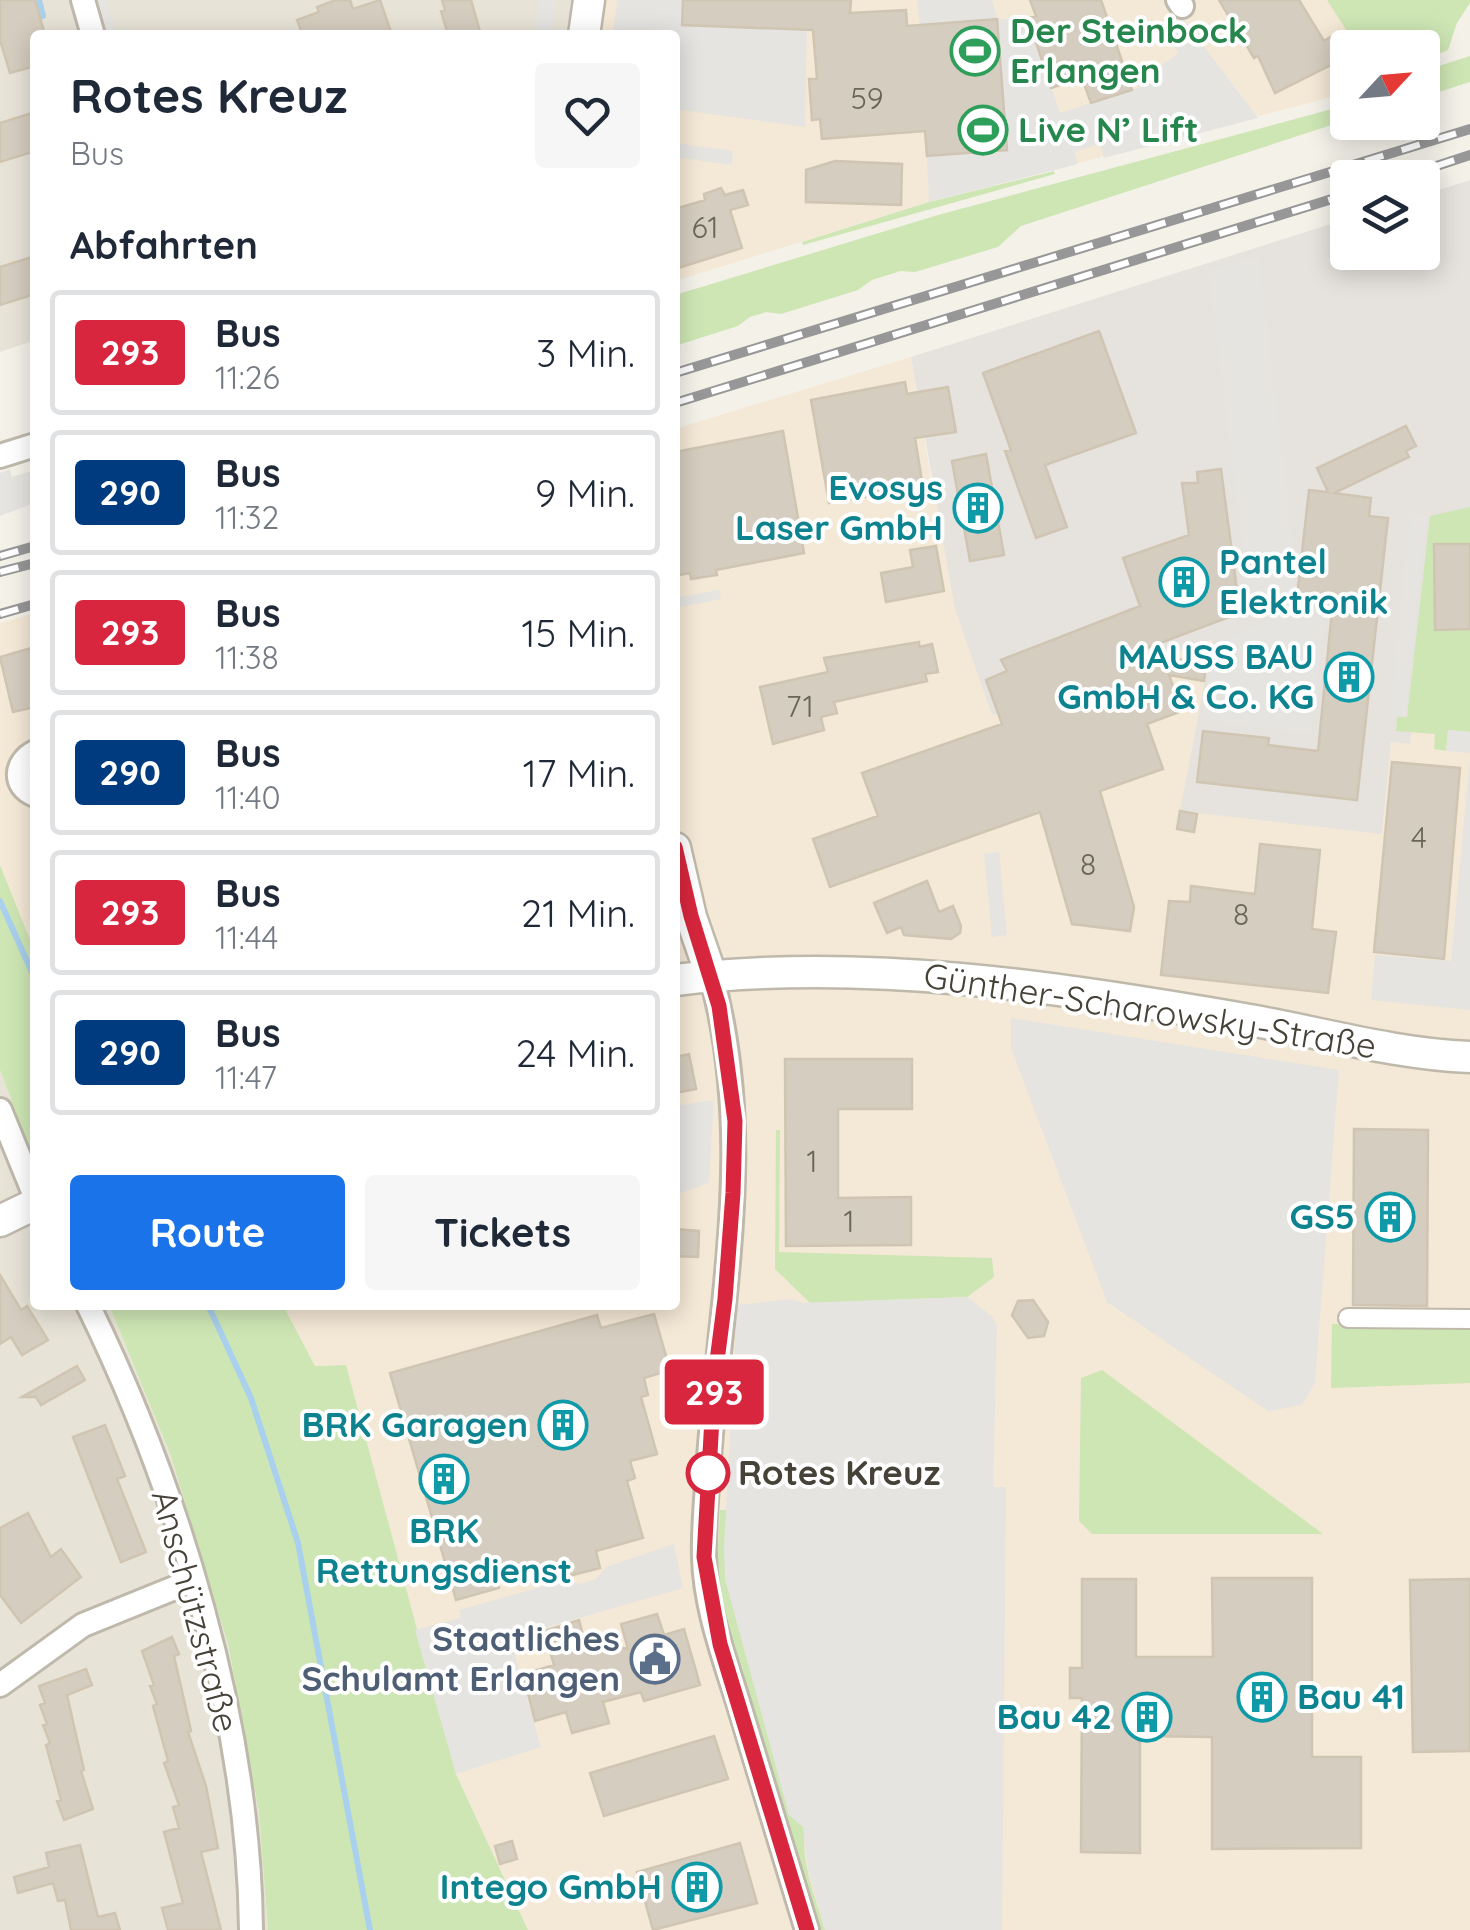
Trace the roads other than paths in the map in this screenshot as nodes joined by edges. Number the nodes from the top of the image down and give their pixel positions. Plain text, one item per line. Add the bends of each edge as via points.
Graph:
1 (83, 0) edge
2 (589, 0) edge
3 (92, 30) edge
4 (585, 30) edge
5 (30, 447) edge
6 (0, 456) edge
7 (30, 755) edge
8 (30, 793) edge
9 (680, 869) edge
10 (710, 976) junction
11 (680, 979) edge
12 (1470, 1057) edge
13 (0, 1110) edge
14 (30, 1184) edge
15 (30, 1206) edge
16 (0, 1221) edge
17 (90, 1310) edge
18 (1348, 1318) dead end
19 (1470, 1319) edge
20 (194, 1580) junction
21 (0, 1684) edge
22 (251, 1930) edge
23 (807, 1930) edge

1 - 3 street
2 - 4 street
5 - 6 street
7 - 8 street via 18,770
9 - 10 street
10 - 11 street, Günther-Scharowsky-Straße
10 - 12 street, Günther-Scharowsky-Straße via 858,971 988,980
10 - 23 street via 735,1121 704,1557 720,1644
13 - 14 street
15 - 16 street
17 - 20 street, Anschützstraße
18 - 19 street
20 - 21 street via 83,1626
20 - 22 street, Anschützstraße via 244,1814

